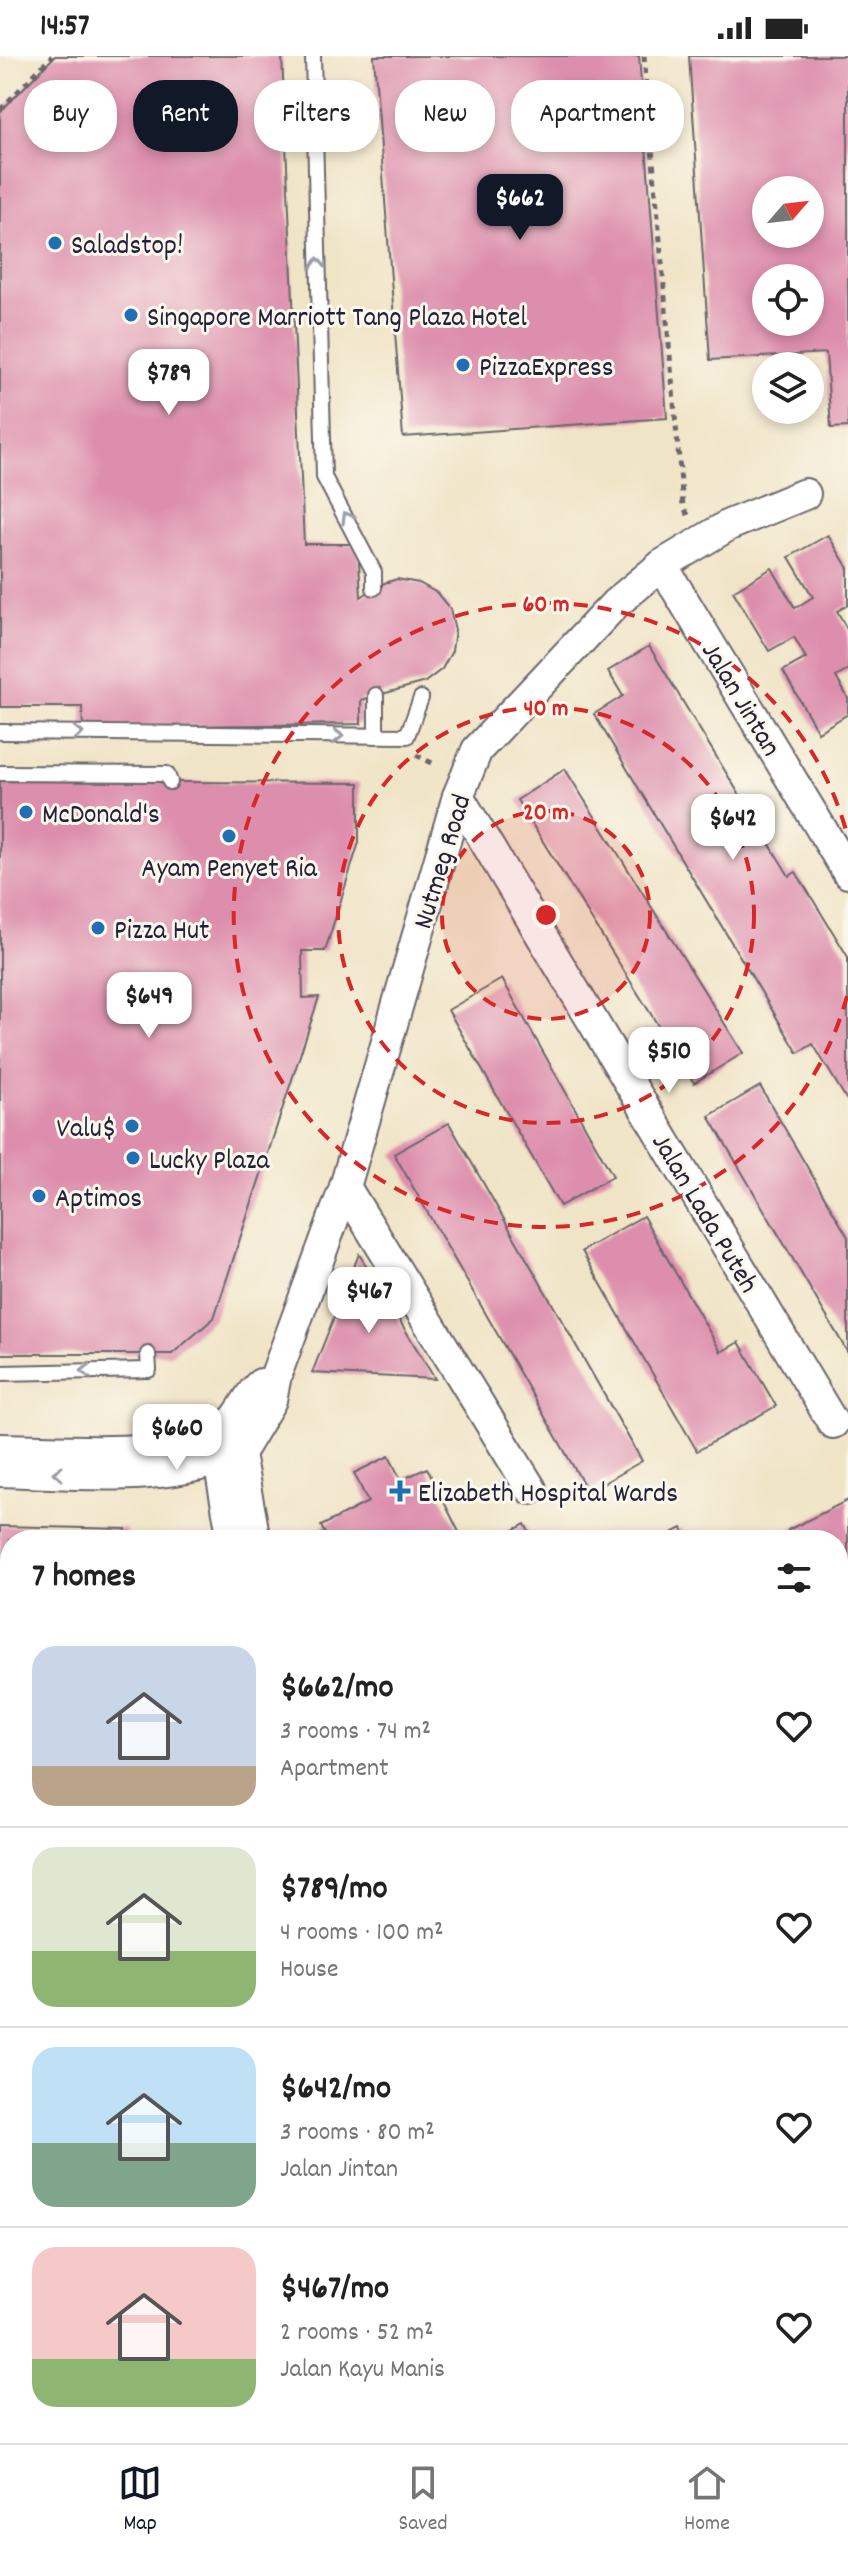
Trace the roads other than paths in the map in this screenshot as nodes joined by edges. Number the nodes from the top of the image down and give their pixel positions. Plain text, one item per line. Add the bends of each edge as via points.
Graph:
1 (313, 56) edge
2 (805, 494) dead end
3 (662, 565) junction
4 (374, 588) dead end
5 (376, 695) dead end
6 (421, 698) dead end
7 (0, 732) edge
8 (376, 736) junction
9 (0, 773) edge
10 (170, 782) dead end
11 (458, 796) junction
12 (848, 873) edge
13 (345, 1187) junction
14 (148, 1354) dead end
15 (0, 1373) edge
16 (833, 1423) dead end
17 (227, 1441) junction
18 (0, 1449) edge
19 (0, 1471) edge
20 (531, 1489) dead end
21 (232, 1530) edge
22 (252, 1530) edge

4 -> 1 lane via 374,572 324,477
2 - 3 street, Nutmeg Road via 729,525
3 - 11 street, Nutmeg Road via 616,603 477,750
3 - 12 street, Jalan Jintan
5 - 8 lane
6 - 8 lane via 407,736
7 -> 8 lane
9 - 10 lane via 167,774
11 - 13 street, Nutmeg Road
11 - 16 street, Jalan Lada Puteh
13 - 17 street, Nutmeg Road via 271,1400
13 - 20 street
14 -> 15 lane via 149,1370
17 - 18 street
17 -> 19 street via 117,1475
17 - 21 street
17 - 22 street

